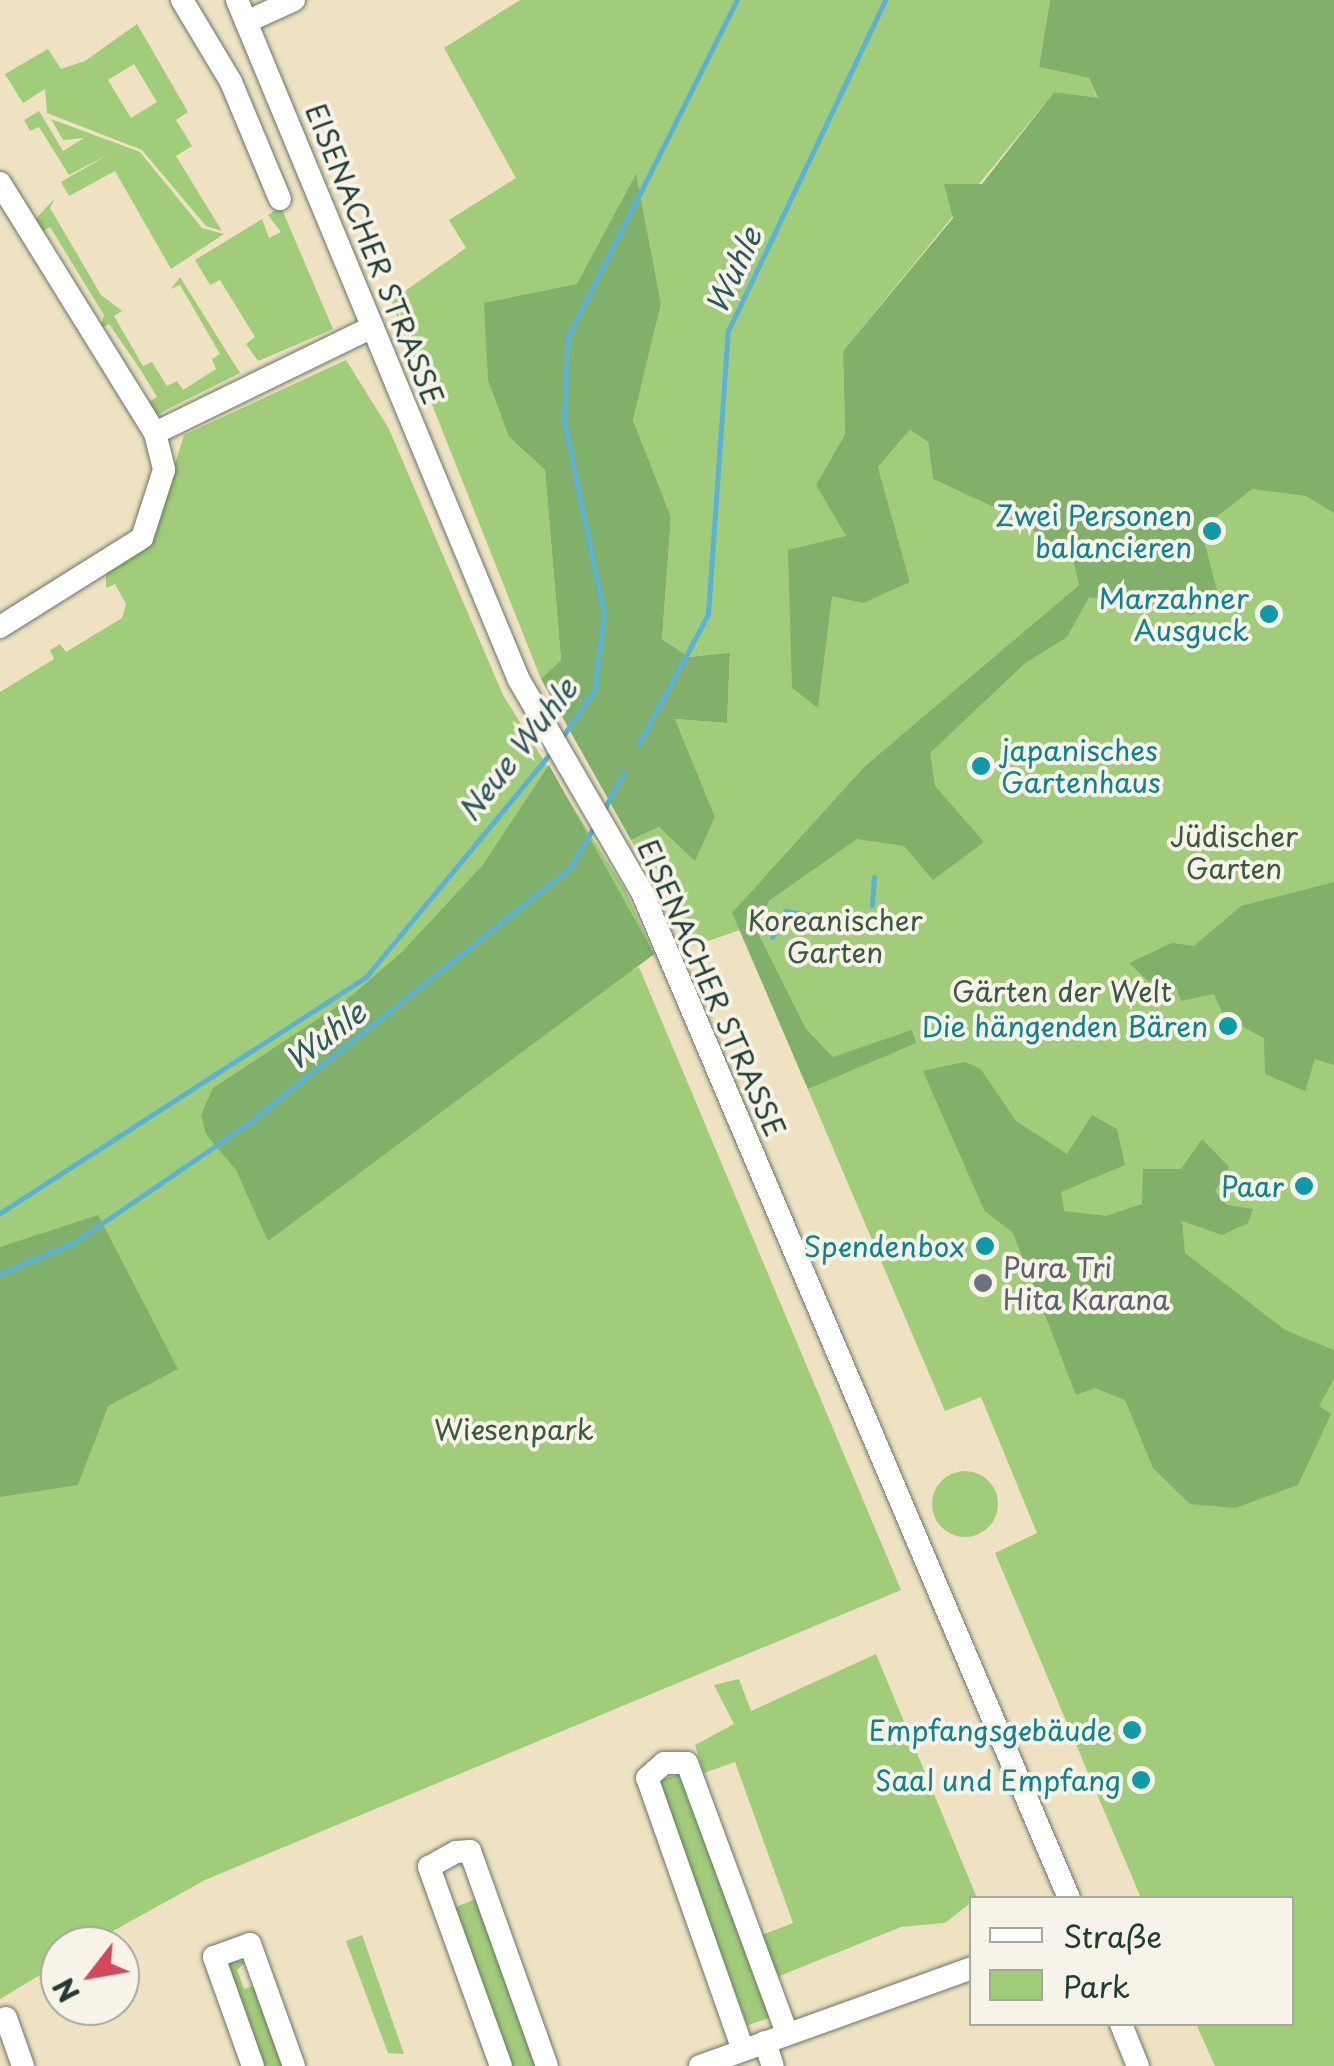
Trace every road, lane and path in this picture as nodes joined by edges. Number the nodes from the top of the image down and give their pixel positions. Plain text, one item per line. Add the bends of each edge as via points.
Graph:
1 (182, 0) edge
2 (237, 0) edge
3 (294, 0) edge
4 (246, 22) junction
5 (0, 182) edge
6 (280, 200) dead end
7 (372, 327) junction
8 (155, 433) junction
9 (0, 627) edge
10 (1068, 1896) edge
11 (969, 1969) edge
12 (6, 2018) dead end
13 (1122, 2026) edge
14 (765, 2042) junction
15 (23, 2066) edge
16 (253, 2066) edge
17 (294, 2066) edge
18 (501, 2066) edge
19 (547, 2066) edge
20 (700, 2066) edge
21 (773, 2066) edge
22 (1138, 2066) edge

1 - 6 street via 231,82
2 - 4 street, EISENACHER STRASSE
3 - 4 street
4 - 7 street, EISENACHER STRASSE
5 - 8 street
7 - 8 street
7 - 10 street, EISENACHER STRASSE via 540,724 658,927
8 - 9 street via 164,470 142,538
11 - 14 street
12 - 15 street
13 - 22 street
14 - 14 street via 687,1763 664,1763 647,1778
14 - 20 street
14 - 21 street
16 - 17 street via 214,1957 250,1944
18 - 19 street via 429,1868 456,1852 470,1851

